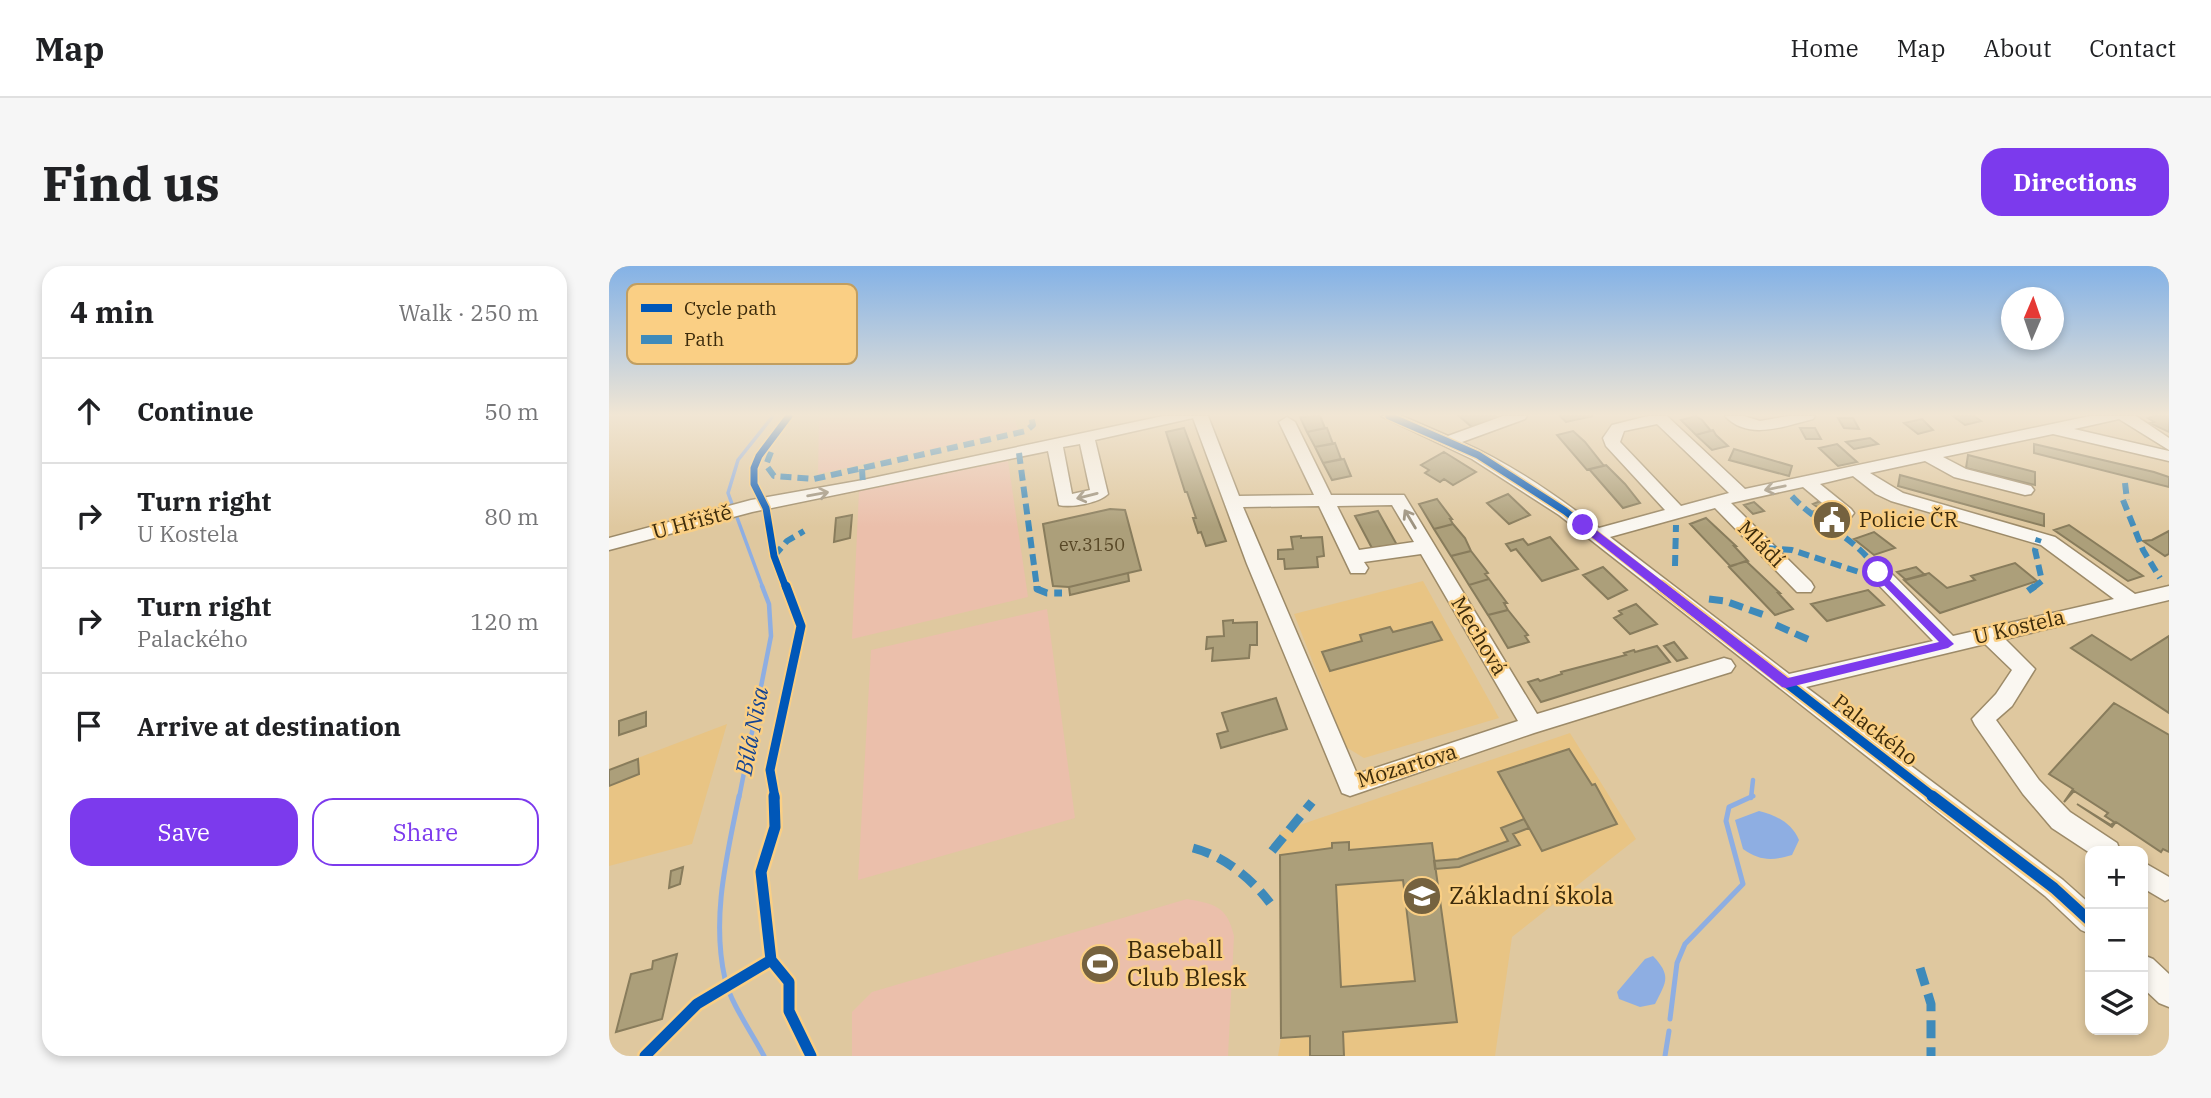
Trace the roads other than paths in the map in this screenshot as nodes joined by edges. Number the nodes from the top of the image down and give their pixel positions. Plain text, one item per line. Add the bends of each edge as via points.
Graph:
1 (1020, 453) edge
2 (1056, 453) edge
3 (1090, 453) edge
4 (1214, 453) edge
5 (1302, 453) edge
6 (1472, 453) edge
7 (1621, 453) edge
8 (1697, 453) edge
9 (1940, 453) edge
10 (1926, 456) junction
11 (1857, 471) junction
12 (1806, 481) junction
13 (2025, 490) dead end
14 (1741, 495) junction
15 (1325, 500) junction
16 (1718, 501) junction
17 (1232, 502) junction
18 (1676, 511) junction
19 (1845, 513) dead end
20 (1582, 531) junction
21 (609, 544) edge
22 (1426, 547) junction
23 (1878, 572) dead end
24 (1804, 587) dead end
25 (2165, 598) edge
26 (2131, 601) junction
27 (1988, 635) junction
28 (1948, 644) junction
29 (1724, 666) dead end
30 (1786, 683) junction
31 (1532, 725) junction
32 (2100, 846) edge
33 (2148, 877) edge
34 (2165, 889) dead end
35 (2085, 916) edge
36 (2146, 972) edge
37 (2169, 993) edge

21 -> 1 street, U Hřiště via 751,506
3 -> 2 street via 1099,494 1065,502
4 - 17 street, Mozartova
5 - 15 street
6 - 20 street, Palackého via 1500,467
7 - 18 street, Mládí
8 - 14 street, Mládí
9 - 10 street, Mládí
10 - 11 street, Mládí
10 - 13 street via 1960,473
11 - 12 street, Mládí
11 - 26 street via 1897,497 2047,541
12 -> 14 street, Mládí
12 - 19 street
14 - 16 street, Mládí
15 - 17 street, Mechová
22 -> 15 street, Mechová via 1398,499
15 - 22 street via 1355,562
16 - 18 street, Mládí
16 - 24 street, Mládí
17 - 31 street, Mozartova via 1350,786
18 - 20 street, Mládí
20 - 30 street, Palackého
22 - 31 street, Mechová
23 - 28 street
25 - 26 street, U Kostela
26 - 27 street, U Kostela
27 - 28 street, U Kostela
27 - 32 street via 2024,668 2004,699 1983,719 2031,788 2061,820
28 - 30 street, U Kostela
29 - 31 street, Mozartova
30 - 35 street, Palackého
33 - 34 street
36 - 37 street

